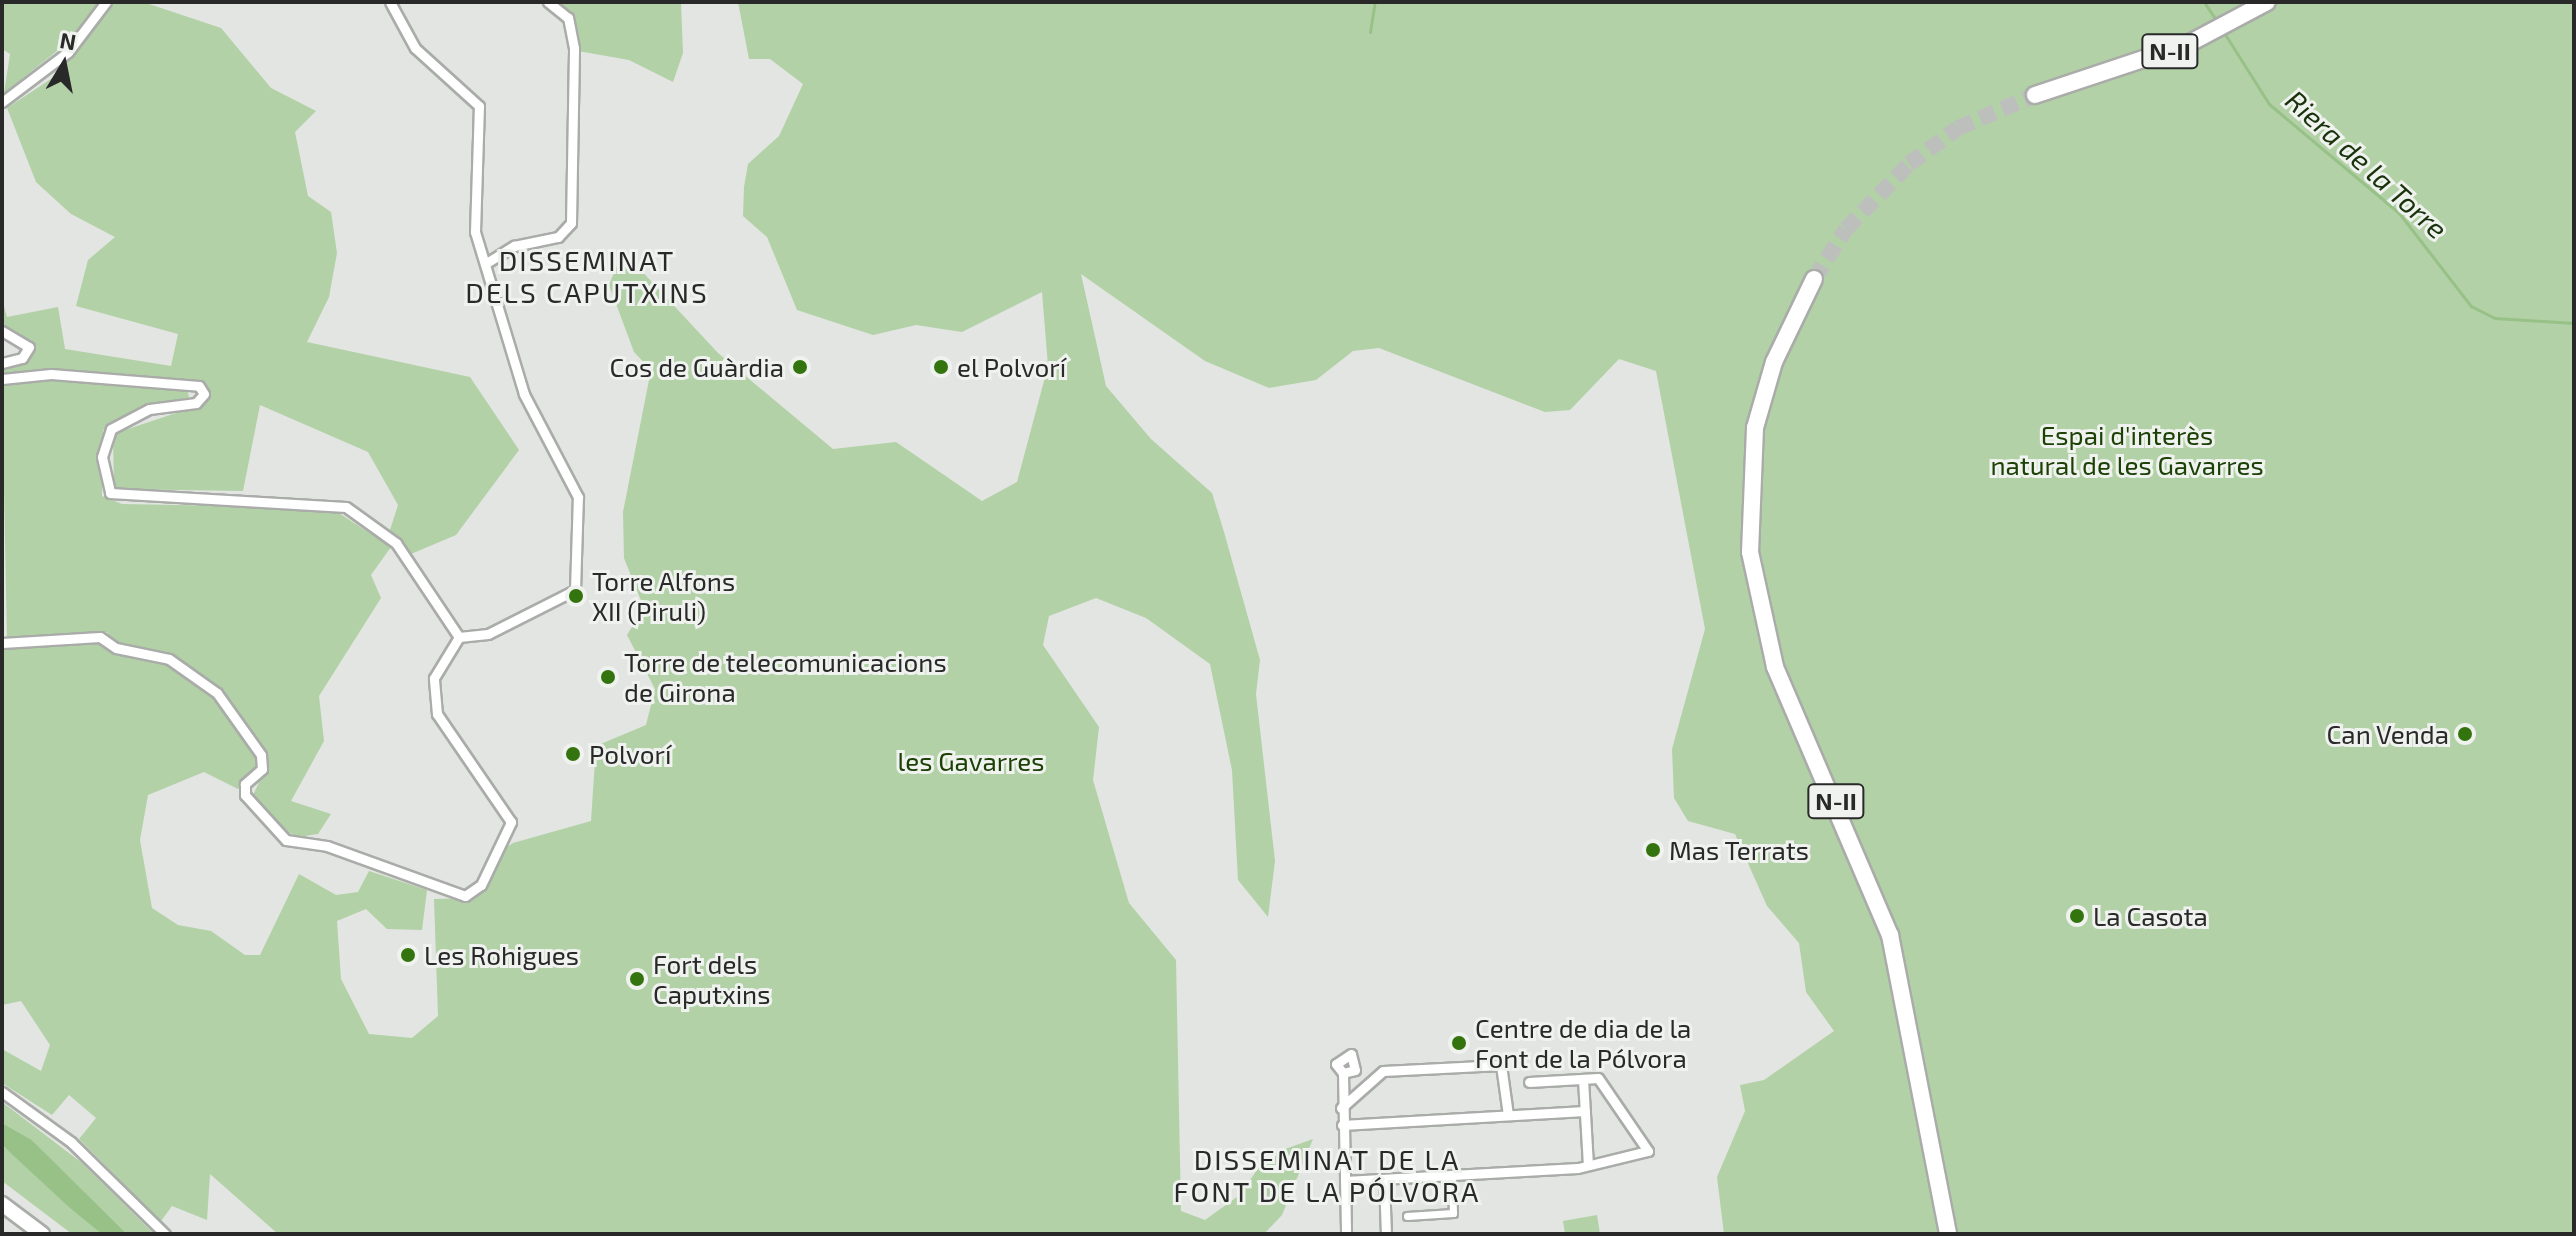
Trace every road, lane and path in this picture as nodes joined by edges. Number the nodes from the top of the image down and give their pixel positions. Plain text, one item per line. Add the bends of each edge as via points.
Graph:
1 (106, 2) edge
2 (390, 2) edge
3 (548, 2) edge
4 (2267, 2) edge
5 (2035, 95) tunnel mouth
6 (2, 102) edge
7 (488, 262) junction
8 (1814, 279) tunnel mouth
9 (2, 331) edge
10 (2, 363) edge
11 (2, 379) edge
12 (459, 637) junction
13 (2, 643) edge
14 (1343, 1073) dead end
15 (1583, 1079) junction
16 (1529, 1082) dead end
17 (2, 1092) edge
18 (1341, 1108) junction
19 (1585, 1111) junction
20 (1508, 1115) junction
21 (1342, 1125) junction
22 (1588, 1165) junction
23 (1452, 1175) junction
24 (1384, 1180) junction
25 (1345, 1181) junction
26 (2, 1204) edge
27 (1407, 1216) dead end
28 (42, 1234) edge
29 (165, 1234) edge
30 (1346, 1234) edge
31 (1386, 1234) edge
32 (1948, 1234) edge

1 - 6 street via 68,52
2 - 7 street via 415,48 479,106 474,224
3 - 7 street via 568,18 574,48 571,223 558,237 514,246
4 - 5 highway, N-II via 2188,44
7 - 12 street via 524,394 579,500 575,590 488,634
8 - 32 highway, N-II via 1760,409 1748,494 1750,552 1775,667 1861,855 1890,935
9 - 10 street via 29,347 22,358
11 - 12 street via 51,374 199,386 204,394 196,403 149,409 111,429 102,457 110,493 346,507 396,543
12 - 13 street via 434,678 437,714 511,822 481,885 465,896 327,846 286,840 245,795 245,784 262,769 261,755 217,693 169,659 100,637 38,646
14 - 18 street
15 - 16 street
15 - 19 street
15 - 22 street via 1598,1078 1648,1151
17 - 29 street via 71,1142
18 - 20 street via 1383,1071 1501,1065
18 - 21 street
19 - 20 street
19 - 22 street
20 - 21 street
21 - 25 street
22 - 23 street
23 - 24 street
23 - 27 street via 1453,1213
24 - 25 street
24 - 31 street
25 - 30 street
26 - 28 main road

